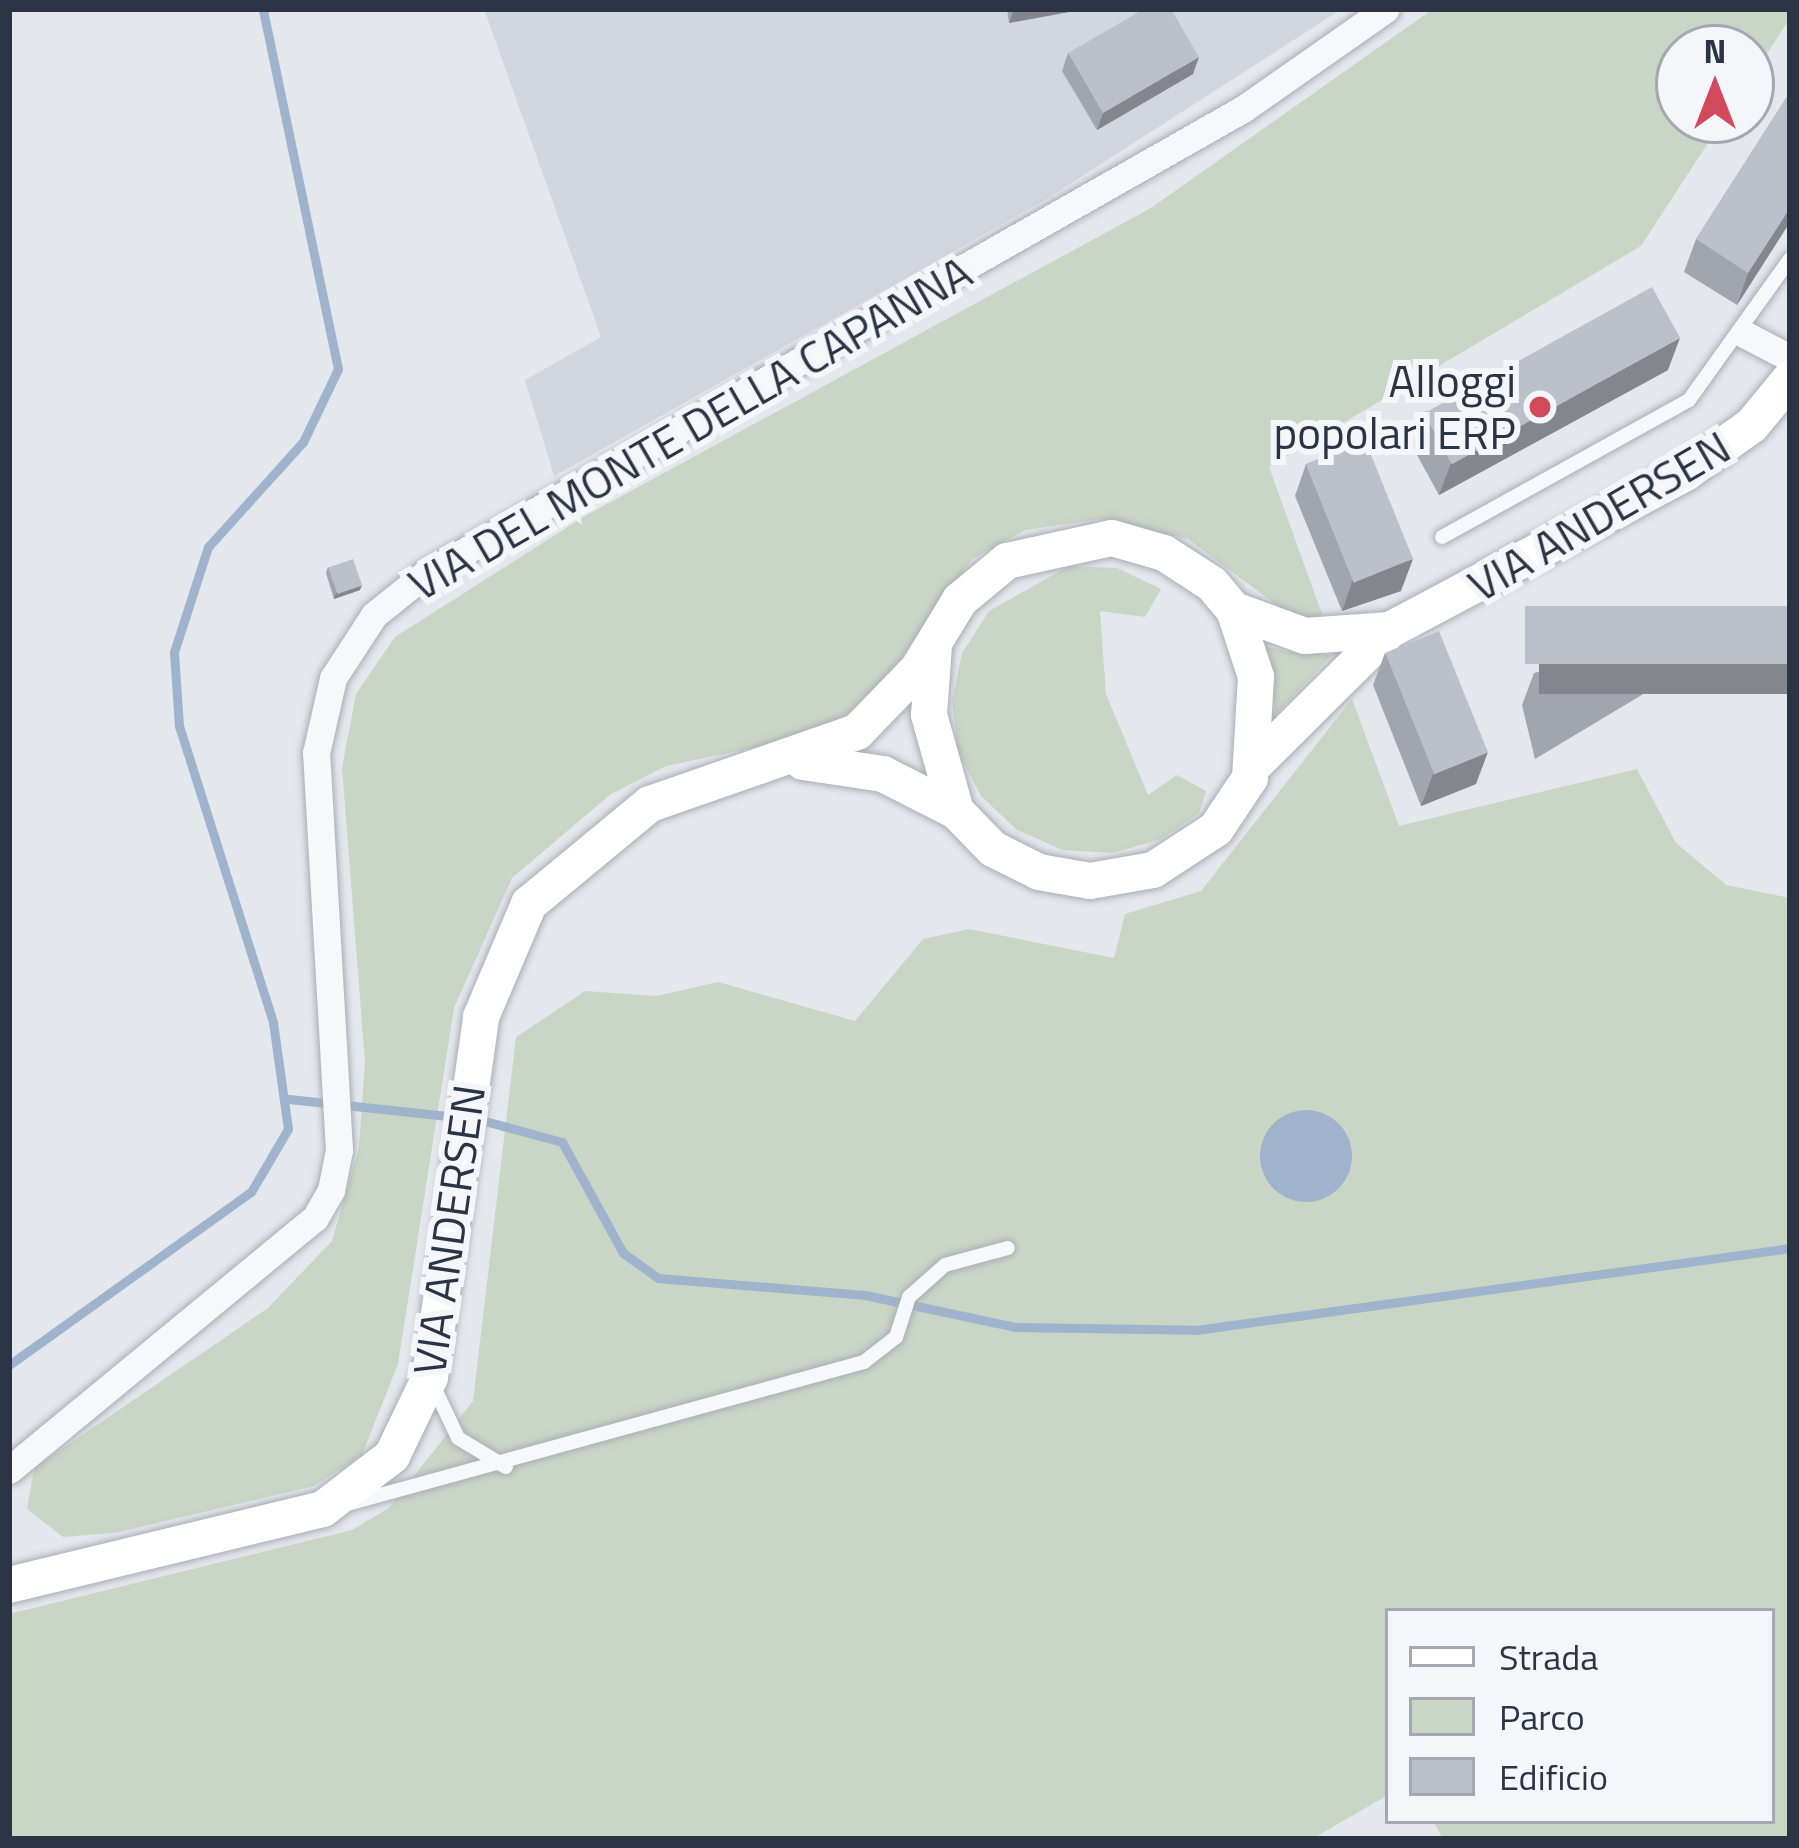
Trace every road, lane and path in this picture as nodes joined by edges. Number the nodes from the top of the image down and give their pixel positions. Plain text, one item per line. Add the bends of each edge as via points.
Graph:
1 (1386, 9) edge
2 (1790, 259) edge
3 (1744, 334) junction
4 (1790, 358) edge
5 (1790, 379) edge
6 (1442, 537) dead end
7 (1234, 610) junction
8 (1390, 630) junction
9 (934, 646) junction
10 (794, 761) junction
11 (1256, 763) junction
12 (956, 811) junction
13 (1008, 1248) dead end
14 (430, 1378) junction
15 (506, 1467) junction
16 (9, 1470) edge
17 (322, 1509) junction
18 (9, 1585) edge

1 - 16 street, VIA DEL MONTE DELLA CAPANNA via 1243,110 425,574 374,615 339,665 317,737 336,1172 315,1218
2 - 3 lane, VIA ANDERSEN
3 - 4 street
3 - 6 lane, VIA ANDERSEN via 1677,408
5 - 8 street, VIA ANDERSEN via 1705,461
7 - 8 street, VIA ANDERSEN via 1304,636
7 - 9 street, VIA ANDERSEN via 1164,553 1068,539 986,575
7 - 11 street, VIA ANDERSEN via 1258,693
8 - 11 street, VIA ANDERSEN
9 - 10 street, VIA ANDERSEN via 876,717
9 - 12 street via 929,716
10 - 12 street, VIA ANDERSEN via 884,774
10 - 14 street, VIA ANDERSEN via 650,804 553,876 497,967 467,1110
11 - 12 street, VIA ANDERSEN via 1216,829 1130,877 1039,872 993,849
13 - 15 lane via 944,1264 909,1297 896,1337 864,1362
14 - 15 lane via 458,1438
14 - 17 street, VIA ANDERSEN via 406,1439
15 - 17 lane
17 - 18 street, VIA ANDERSEN

